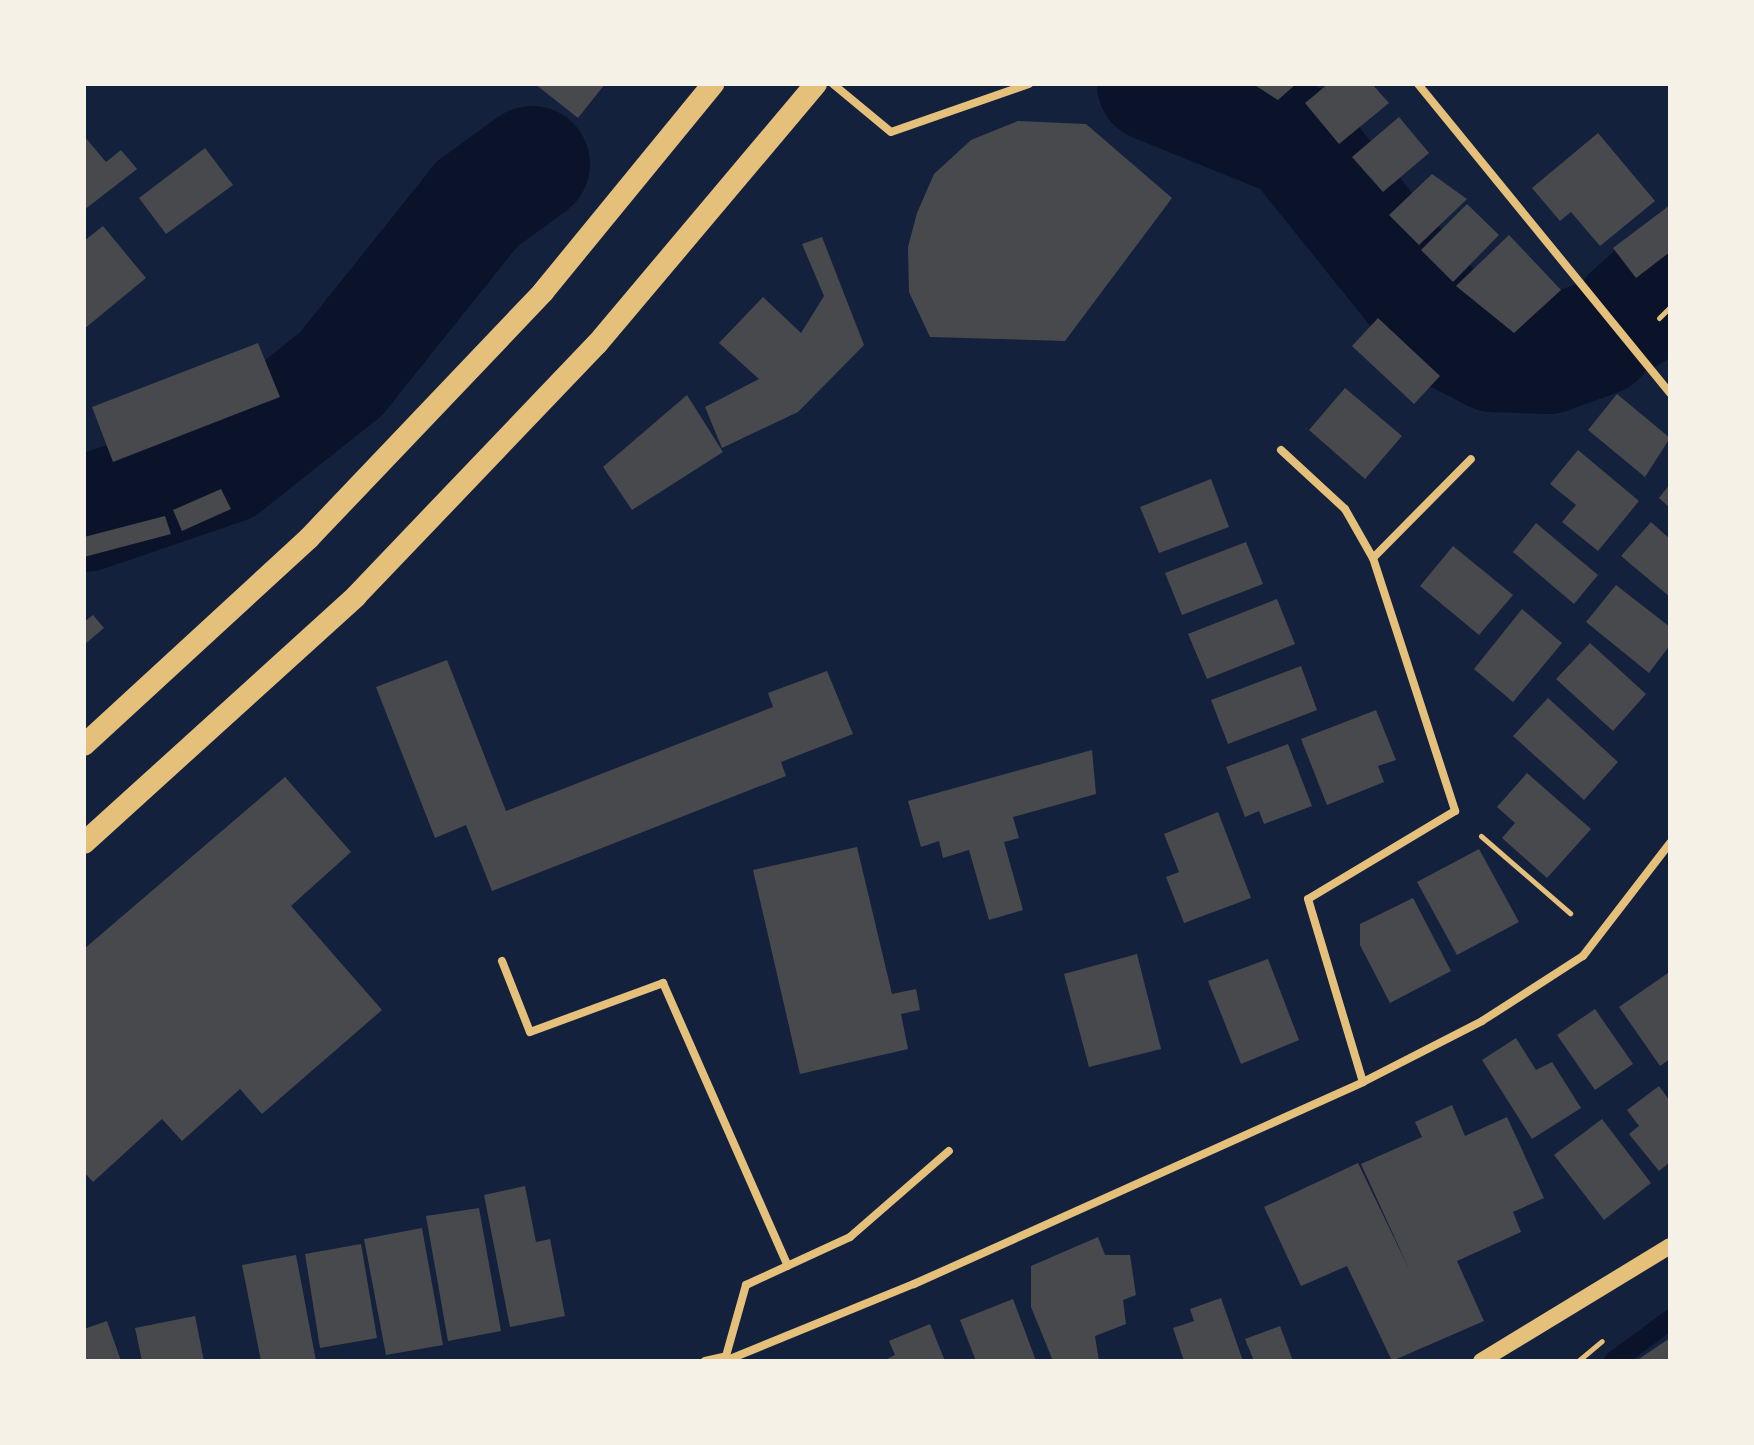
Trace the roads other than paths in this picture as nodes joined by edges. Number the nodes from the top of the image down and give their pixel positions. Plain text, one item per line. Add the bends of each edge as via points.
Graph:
1 (713, 84) edge
2 (816, 84) edge
3 (833, 84) edge
4 (1029, 84) edge
5 (1418, 84) edge
6 (1670, 393) edge
7 (1281, 450) dead end
8 (1471, 459) dead end
9 (1373, 558) junction
10 (84, 745) edge
11 (84, 843) edge
12 (1670, 843) edge
13 (502, 961) dead end
14 (1363, 1082) junction
15 (949, 1151) dead end
16 (1670, 1246) edge
17 (788, 1266) junction
18 (726, 1359) edge
19 (705, 1361) edge
20 (1481, 1361) edge

1 - 10 highway via 543,292 309,538
2 - 11 highway via 597,344 367,585
3 - 4 street via 891,132
5 - 6 street
7 - 9 street via 1345,509
8 - 9 street
9 - 14 street via 1455,811 1308,899
12 - 14 street via 1583,956 1482,1021
13 - 17 street via 530,1032 663,983
14 - 18 street via 914,1284
15 - 17 street via 850,1237
16 - 20 main road
17 - 18 street via 746,1285
18 - 19 street

